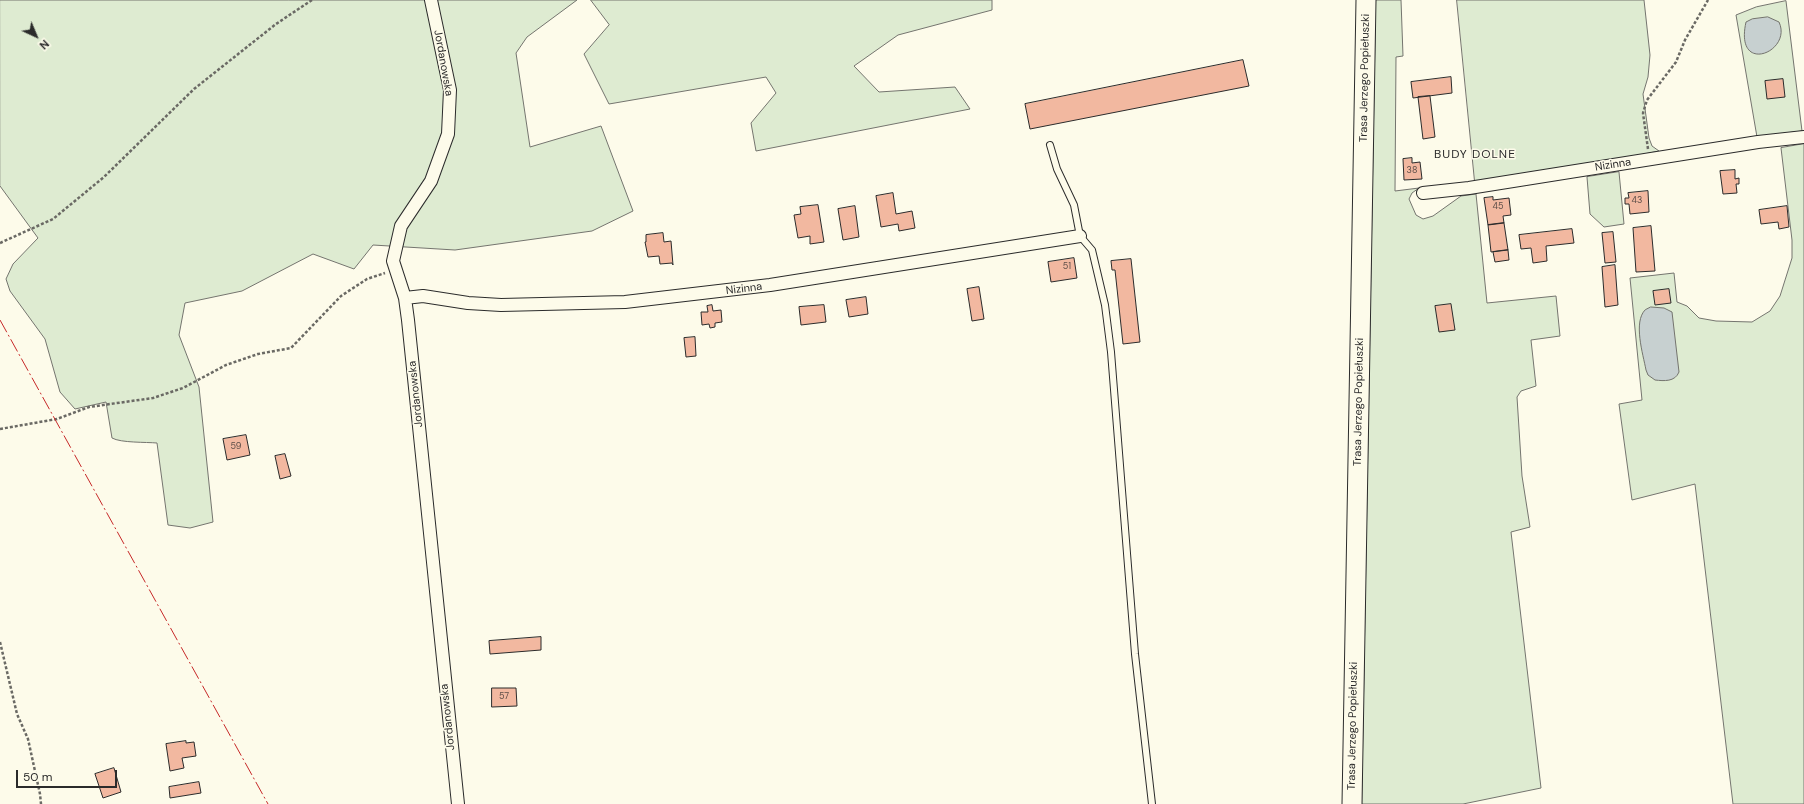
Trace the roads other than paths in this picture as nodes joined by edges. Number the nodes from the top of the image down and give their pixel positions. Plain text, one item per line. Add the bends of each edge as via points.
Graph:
1 (432, 0) edge
2 (1366, 0) edge
3 (1804, 137) edge
4 (1050, 145) dead end
5 (1423, 193) dead end
6 (1080, 236) junction
7 (405, 298) junction
8 (458, 804) edge
9 (1152, 804) edge
10 (1352, 804) edge

1 - 7 street, Jordanowska via 450,90 448,134 431,180 401,226 392,261
2 - 10 main road, Trasa Jerzego Popiełuszki
3 - 5 street, Nizinna
4 - 6 lane via 1057,169 1074,205
6 - 7 street, Nizinna via 770,285 625,302 501,305 423,296
6 - 9 lane via 1092,250 1106,313 1111,352 1135,654
7 - 8 street, Jordanowska

